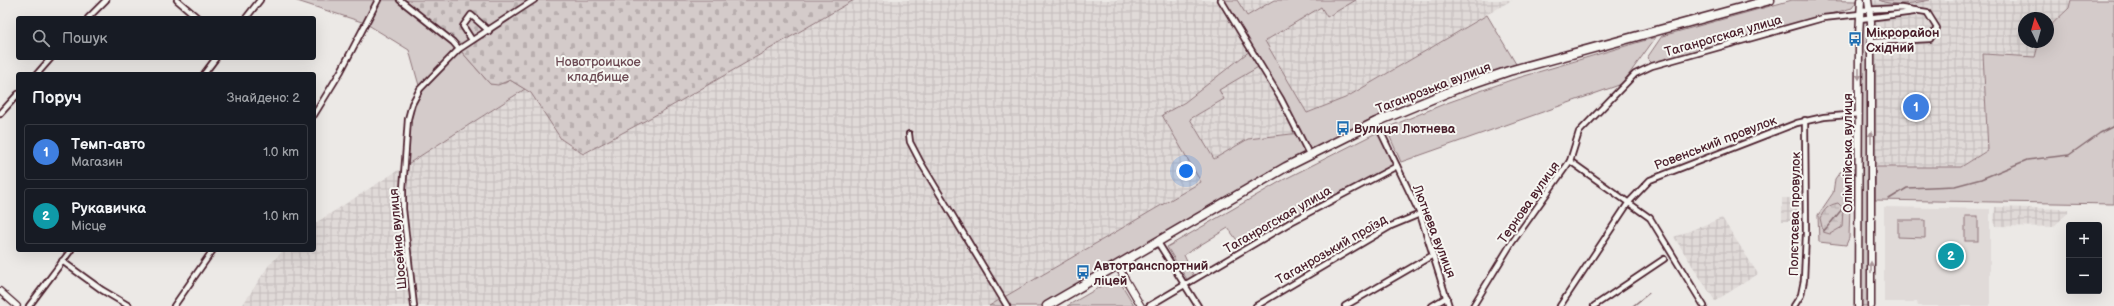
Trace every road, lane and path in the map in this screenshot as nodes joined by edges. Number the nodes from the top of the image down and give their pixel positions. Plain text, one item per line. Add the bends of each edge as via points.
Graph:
1 (106, 0) edge
2 (177, 0) edge
3 (260, 0) edge
4 (378, 0) edge
5 (400, 0) edge
6 (534, 0) edge
7 (1221, 0) edge
8 (1770, 0) edge
9 (1868, 0) edge
10 (1861, 8) edge
11 (1916, 12) junction
12 (1870, 13) junction
13 (90, 16) edge
14 (196, 16) edge
15 (248, 16) edge
16 (489, 31) junction
17 (472, 40) junction
18 (1871, 42) junction
19 (459, 49) junction
20 (50, 60) edge
21 (214, 60) edge
22 (1652, 66) joint
23 (39, 72) edge
24 (206, 72) edge
25 (16, 96) edge
26 (316, 112) edge
27 (0, 114) edge
28 (1859, 114) junction
29 (1871, 114) junction
30 (1805, 120) junction
31 (1376, 122) junction
32 (909, 134) dead end
33 (1309, 154) junction
34 (1570, 161) junction
35 (1397, 166) junction
36 (1630, 202) junction
37 (1420, 214) junction
38 (1157, 241) junction
39 (70, 252) edge
40 (212, 252) edge
41 (1433, 255) junction
42 (1664, 259) dead end
43 (62, 262) junction
44 (1117, 265) junction
45 (1185, 285) junction
46 (0, 291) edge
47 (1447, 297) junction
48 (17, 306) edge
49 (29, 306) edge
50 (129, 306) edge
51 (174, 306) edge
52 (414, 306) edge
53 (1007, 306) edge
54 (1047, 306) edge
55 (1140, 306) edge
56 (1149, 306) edge
57 (1198, 306) edge
58 (1256, 306) edge
59 (1345, 306) edge
60 (1432, 306) edge
61 (1449, 306) edge
62 (1473, 306) edge
63 (1560, 306) edge
64 (1594, 306) edge
65 (1704, 306) edge
66 (1794, 306) edge
67 (1858, 306) edge
68 (1871, 306) edge

1 - 13 street
2 - 14 street
3 - 15 street
4 - 26 street via 341,71
5 - 19 street
6 - 16 street, Шосейна вулиця
7 - 33 street via 1281,99
8 - 31 highway, Таганрозька вулиця via 1509,71 1456,89
9 - 12 main road, Олімпійська вулиця
10 - 12 main road, Таганрогская улица
10 - 22 street, Таганрогская улица
10 -> 28 main road, Олімпійська вулиця
11 - 12 street
11 - 12 street via 1901,8
11 - 18 street via 1927,12 1937,28 1930,39
12 - 18 main road, Олімпійська вулиця
16 - 17 street, Шосейна вулиця
16 - 17 street via 471,15 463,26
17 - 19 street, Шосейна вулиця
18 - 29 main road, Олімпійська вулиця
19 - 52 street, Шосейна вулиця via 420,89 408,119 403,209
20 - 23 street
21 - 24 street
22 - 34 street, Тернова вулиця via 1635,74 1588,120 1579,132
25 - 27 street
28 - 29 main road, Ровенський провулок
28 - 30 street, Ровенський провулок
28 - 67 main road, Олімпійська вулиця
68 -> 29 main road, Олімпійська вулиця
30 - 36 street, Ровенський провулок via 1655,177 1641,187
30 - 66 street, Полєтаєва провулок via 1804,280 1801,295
31 - 33 highway, Таганрозька вулиця
31 - 35 street, Лютнева вулиця
32 - 53 street via 910,142 921,163
33 - 38 highway, Таганрозька вулиця
34 - 36 street
34 - 62 street, Тернова вулиця via 1511,244
35 - 37 street, Лютнева вулиця
35 - 45 street, Таганрогская улица via 1292,222
36 - 63 street, Ровенський провулок
36 - 65 street via 1650,218
37 - 41 street, Лютнева вулиця
37 - 58 street, Таганрозький проїзд via 1391,226
38 - 44 highway, Таганрозька вулиця
38 - 45 street
39 - 43 street
40 - 51 street
41 - 47 street, Лютнева вулиця
41 - 59 street
42 - 64 street
43 - 49 street
43 - 50 street
44 - 54 highway, Таганрозька вулиця
44 - 55 street
45 - 56 street, Таганрогская улица
45 - 57 street
46 - 48 street
47 - 60 street
47 - 61 street, Лютнева вулиця

